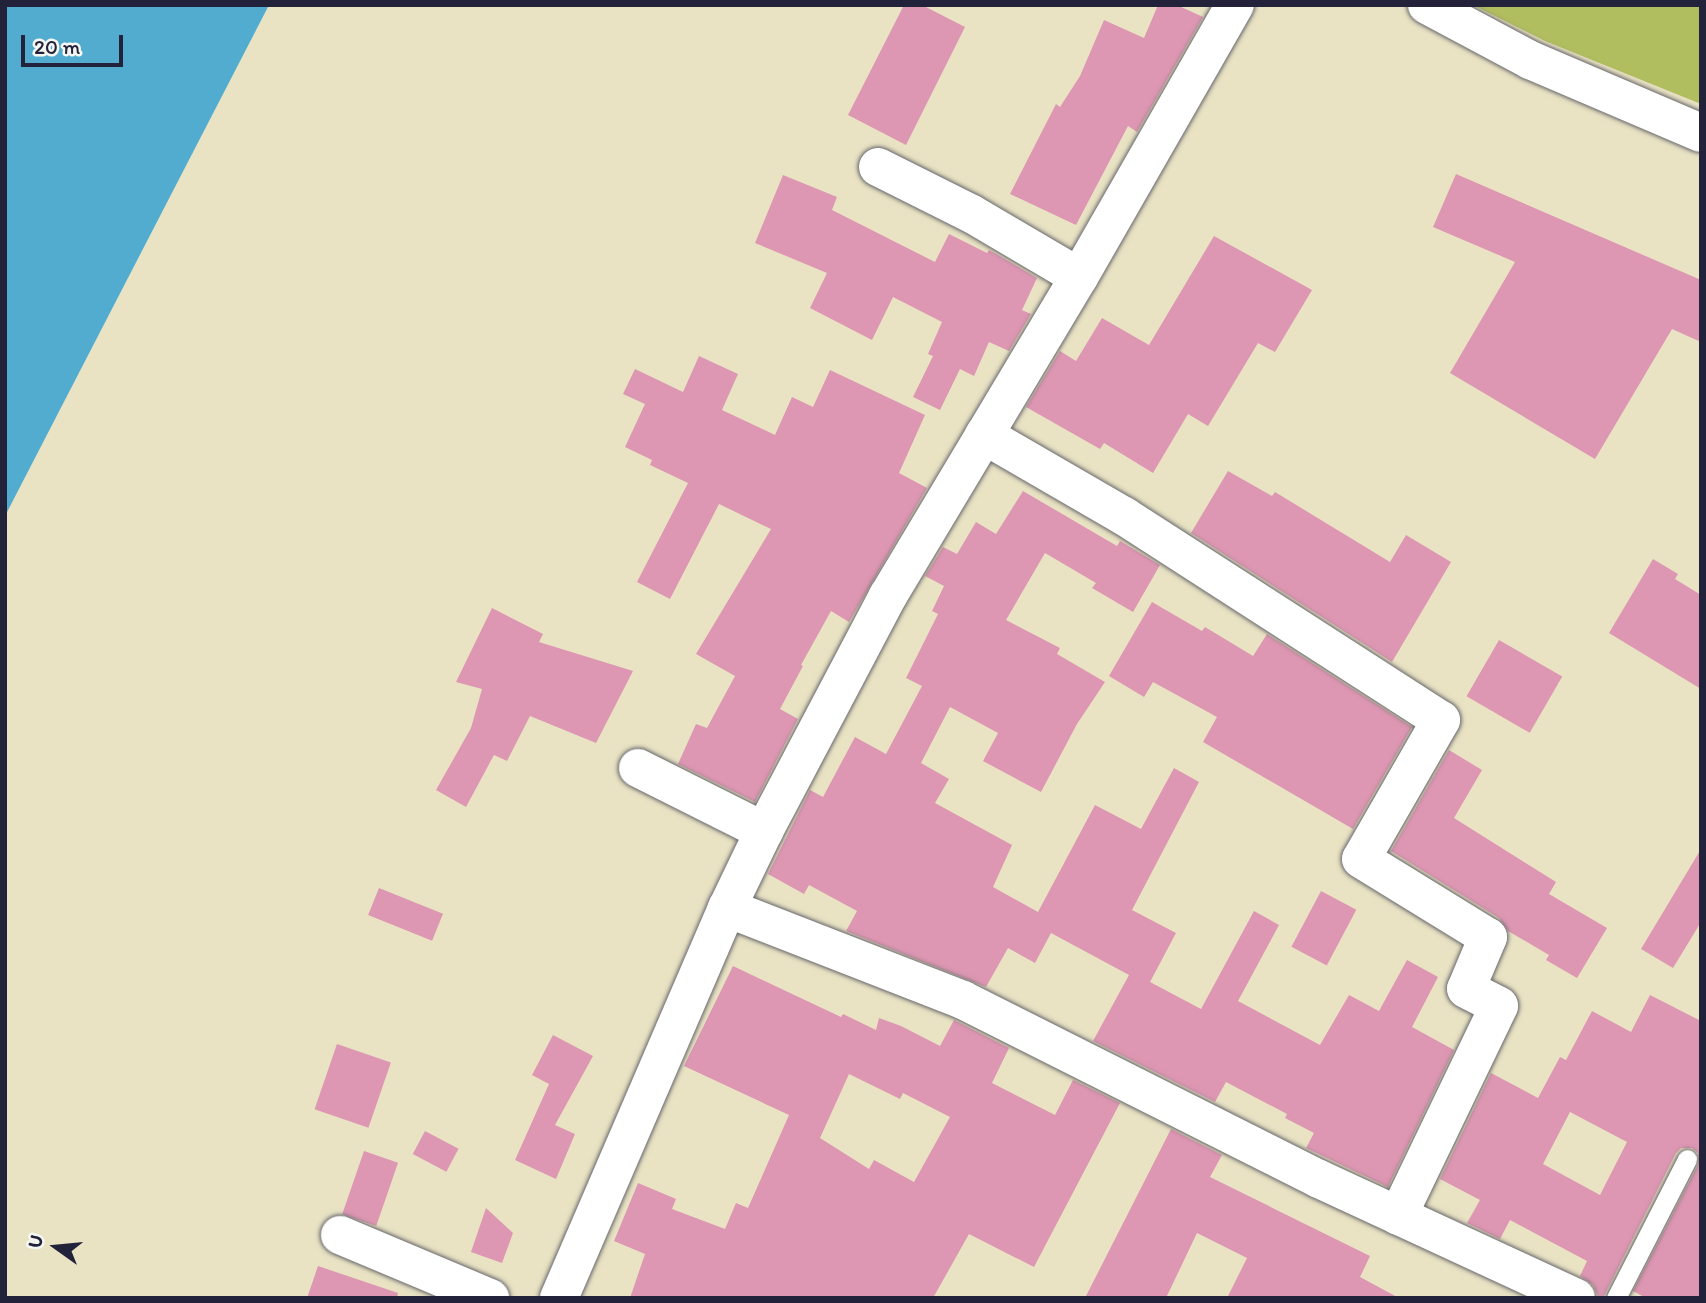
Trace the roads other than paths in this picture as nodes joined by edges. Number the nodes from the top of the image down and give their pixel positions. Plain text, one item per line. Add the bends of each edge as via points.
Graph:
1 (1235, 5) edge
2 (1427, 5) edge
3 (1701, 133) edge
4 (878, 167) dead end
5 (1079, 277) junction
6 (984, 435) junction
7 (638, 768) dead end
8 (764, 831) junction
9 (727, 908) junction
10 (1687, 1159) dead end
11 (1398, 1216) junction
12 (340, 1235) dead end
13 (490, 1298) edge
14 (559, 1298) edge
15 (1576, 1298) edge
16 (1616, 1298) edge

1 - 5 street
2 - 3 street via 1531,60
4 - 5 street via 972,214
5 - 6 street
6 - 8 street via 888,596
6 - 11 street via 1124,516 1441,720 1361,859 1488,937 1466,989 1499,1006
7 - 8 street
8 - 9 street
9 - 11 street via 963,1000
9 - 14 street
10 - 16 lane
11 - 15 street
12 - 13 street

